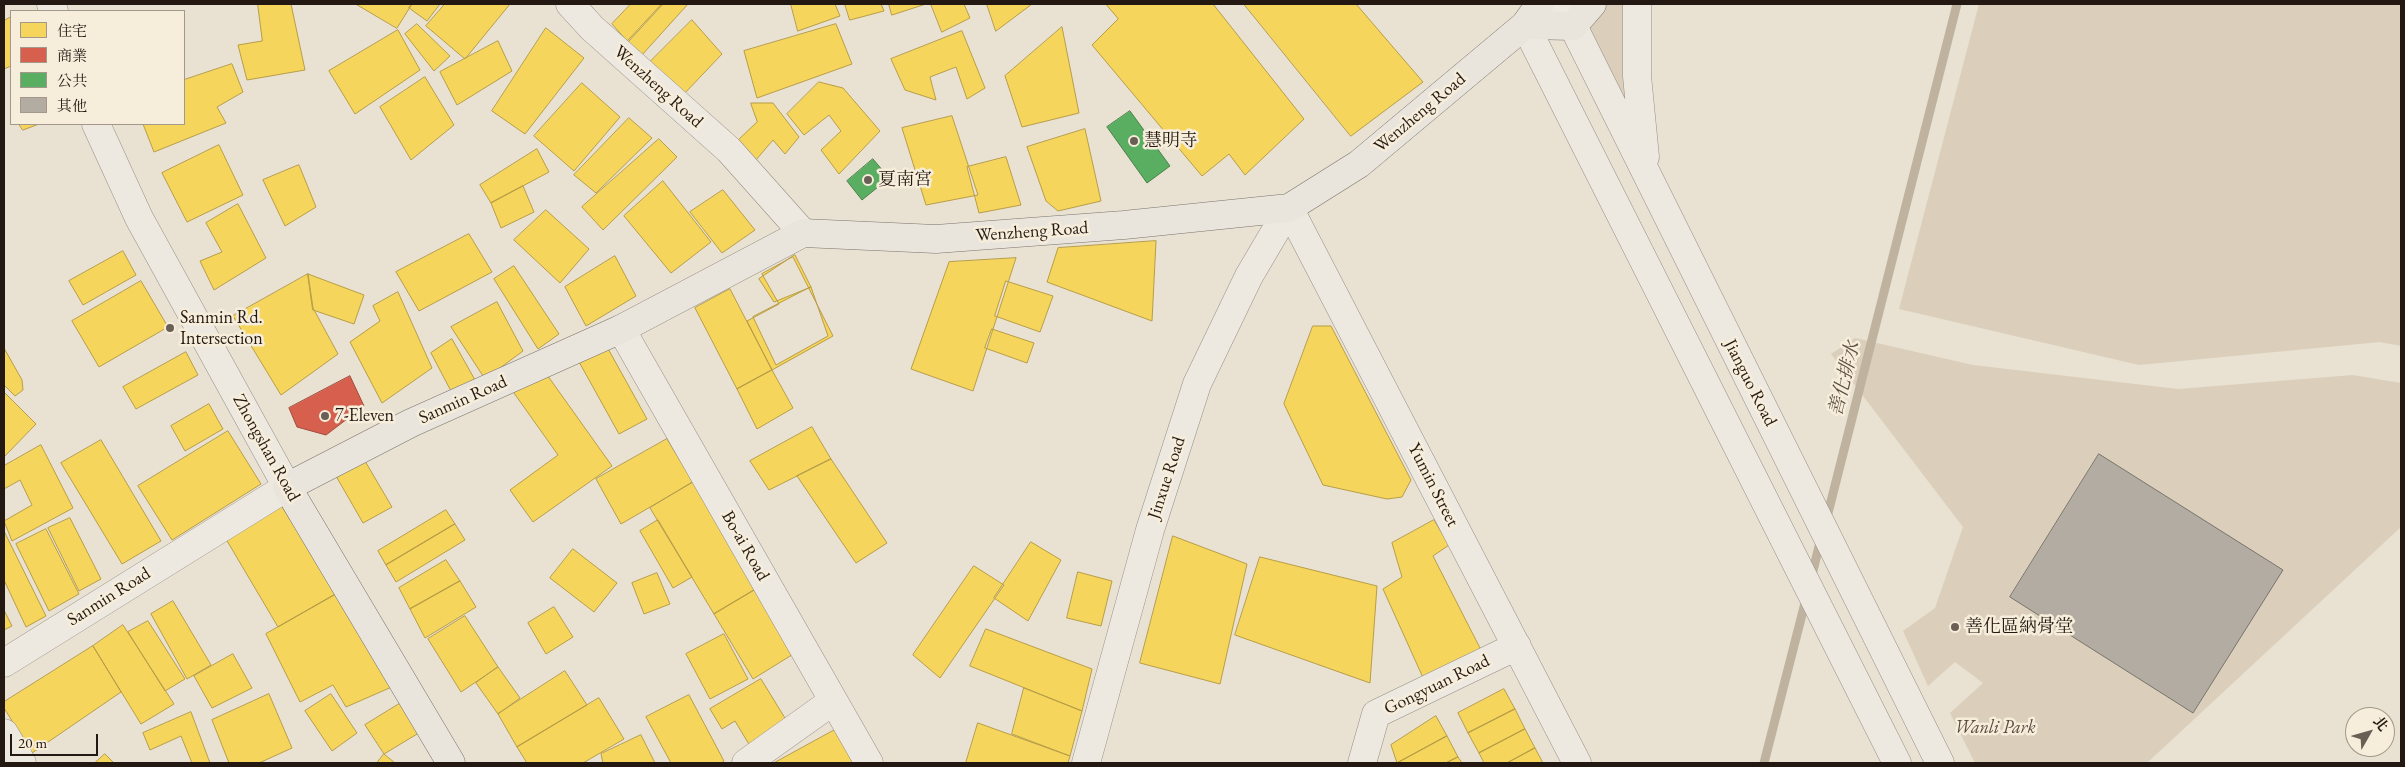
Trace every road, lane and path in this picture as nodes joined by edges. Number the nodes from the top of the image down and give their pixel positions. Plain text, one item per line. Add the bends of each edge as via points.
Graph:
1 (570, 4) edge
2 (1592, 4) edge
3 (1637, 4) edge
4 (1532, 14) edge
5 (1566, 15) edge
6 (96, 125) edge
7 (1646, 173) junction
8 (1289, 208) junction
9 (803, 233) junction
10 (621, 329) junction
11 (287, 487) junction
12 (1517, 646) junction
13 (4, 663) edge
14 (834, 701) junction
15 (4, 733) edge
16 (22, 763) edge
17 (451, 763) edge
18 (746, 763) edge
19 (869, 763) edge
20 (1086, 763) edge
21 (1362, 763) edge
22 (1577, 763) edge
23 (1897, 763) edge
24 (1940, 763) edge

1 - 9 street, Wenzheng Road via 592,28 728,150
2 - 5 main road
3 - 7 street via 1637,76
4 - 5 main road
4 - 8 main road, Wenzheng Road via 1360,164
4 - 23 street via 1801,572
5 - 7 street, Jianguo Road
6 - 11 street, Zhongshan Road via 140,218
7 - 24 street, Jianguo Road
8 - 9 main road, Wenzheng Road via 936,239
8 - 12 street, Yumin Street
8 - 20 street, Jinxue Road via 1249,276 1197,384 1150,530
9 - 10 main road, Sanmin Road
10 - 11 main road, Sanmin Road via 411,423
10 - 14 street, Bo-ai Road
11 - 13 street, Sanmin Road
11 - 17 main road, Zhongshan Road
12 - 21 street, Gongyuan Road via 1376,714
12 - 22 street, Yumin Street
14 - 18 street
14 - 19 street, Bo-ai Road
15 - 16 street

